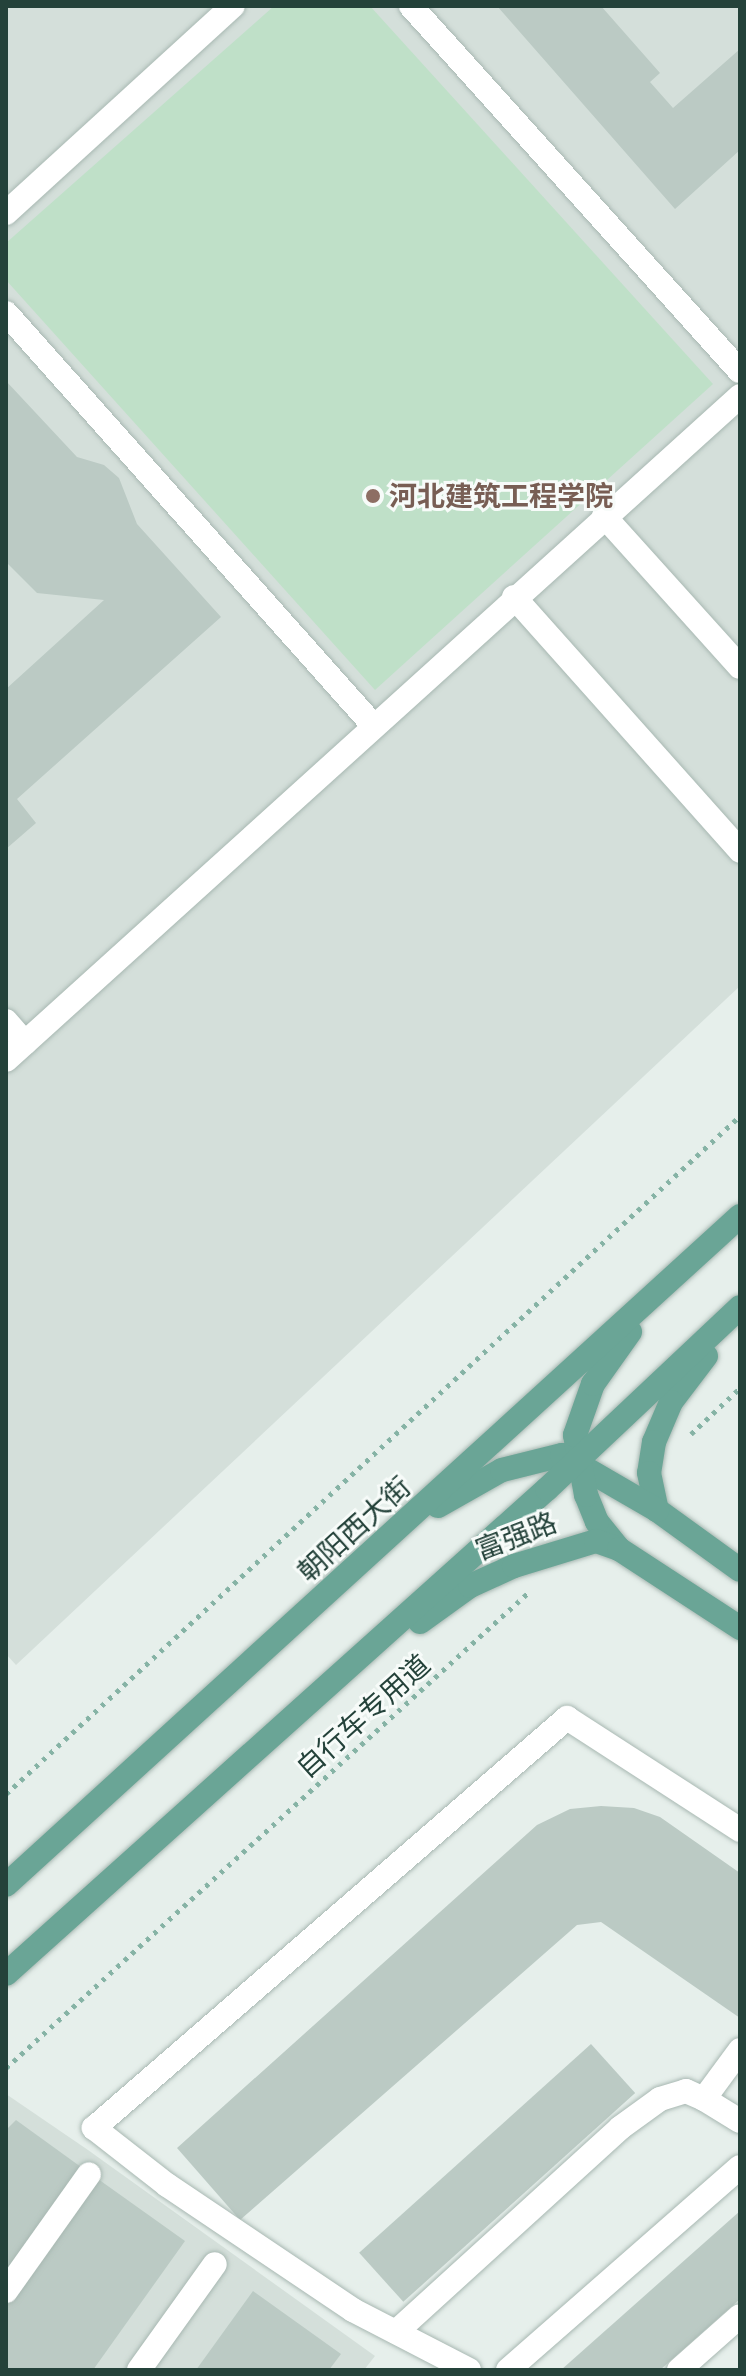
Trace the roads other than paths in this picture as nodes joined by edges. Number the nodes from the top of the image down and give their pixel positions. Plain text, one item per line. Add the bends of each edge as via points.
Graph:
1 (233, 6) edge
2 (411, 6) edge
3 (6, 213) edge
4 (6, 313) edge
5 (740, 371) edge
6 (740, 396) edge
7 (604, 516) junction
8 (514, 597) junction
9 (740, 667) edge
10 (373, 725) junction
11 (740, 851) edge
12 (6, 1021) edge
13 (25, 1043) junction
14 (6, 1060) edge
15 (740, 1216) edge
16 (678, 1275) junction
17 (740, 1307) edge
18 (740, 1317) edge
19 (579, 1462) junction
20 (657, 1510) junction
21 (405, 1523) junction
22 (619, 1549) junction
23 (740, 1570) edge
24 (740, 1628) edge
25 (324, 1691) junction
26 (740, 1830) edge
27 (6, 1885) edge
28 (6, 1974) edge
29 (740, 2050) edge
30 (704, 2099) junction
31 (740, 2121) edge
32 (740, 2167) edge
33 (89, 2174) dead end
34 (215, 2264) dead end
35 (6, 2291) edge
36 (740, 2316) edge
37 (396, 2332) junction
38 (139, 2370) edge
39 (469, 2370) edge
40 (508, 2370) edge
41 (679, 2370) edge

1 - 3 street
2 - 5 street
4 - 10 street
6 - 7 street
7 - 8 street
7 - 9 street
8 - 10 street
8 - 11 street
10 - 13 street
12 - 13 street
13 - 14 street
15 - 16 main road, 朝阳西大街
16 - 19 main road via 593,1384 575,1435
16 - 21 main road, 朝阳西大街
17 - 19 main road
18 - 20 main road via 671,1402 654,1442 649,1473
19 - 20 main road
19 - 21 main road via 562,1455 502,1470
19 - 22 main road via 597,1522
19 - 25 main road
20 - 23 main road
21 - 27 main road, 朝阳西大街
22 - 24 main road, 富强路
22 - 25 main road, 富强路 via 585,1542 549,1551 470,1586
25 - 28 main road
26 - 37 street via 567,1718 94,2128 167,2185 353,2310
29 - 30 street
30 - 31 street
30 - 37 street via 686,2091 660,2099 620,2128
32 - 40 street
33 - 35 street
34 - 38 street
36 - 41 street
37 - 39 street

